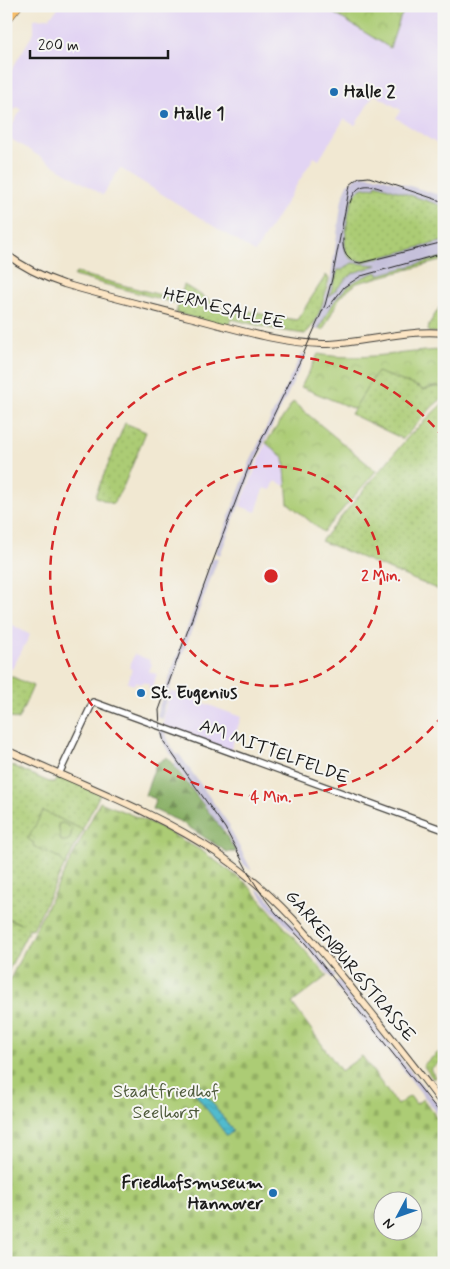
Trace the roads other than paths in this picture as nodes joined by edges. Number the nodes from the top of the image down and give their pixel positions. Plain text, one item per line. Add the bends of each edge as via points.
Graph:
1 (9, 6) edge
2 (18, 6) edge
3 (6, 10) edge
4 (6, 21) edge
5 (6, 254) edge
6 (444, 333) edge
7 (6, 750) edge
8 (59, 774) junction
9 (444, 830) edge
10 (444, 1106) edge

1 - 3 highway
2 - 4 highway
5 - 6 main road, HERMESALLEE via 25,268 64,284 291,341 323,344
7 - 8 main road, GARKENBURGSTRASSE
8 - 9 street, AM MITTELFELDE via 93,702
8 - 10 main road, GARKENBURGSTRASSE via 136,808 193,839 267,892 318,946

